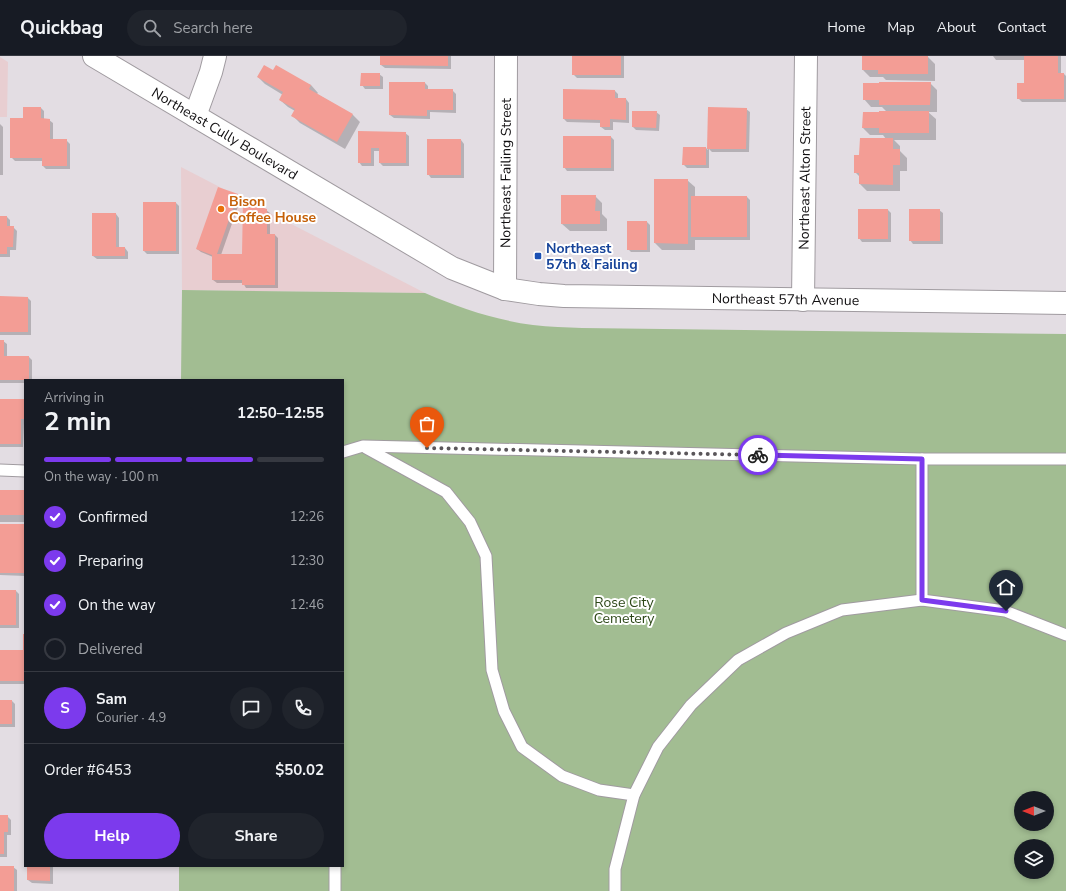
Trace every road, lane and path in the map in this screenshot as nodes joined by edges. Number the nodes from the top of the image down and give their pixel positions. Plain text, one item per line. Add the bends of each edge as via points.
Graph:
1 (94, 56) edge
2 (215, 56) edge
3 (506, 56) edge
4 (806, 56) edge
5 (195, 116) junction
6 (505, 289) junction
7 (803, 300) junction
8 (1066, 303) edge
9 (363, 446) junction
10 (344, 452) edge
11 (922, 459) junction
12 (1066, 459) edge
13 (0, 470) edge
14 (24, 470) edge
15 (922, 600) junction
16 (1066, 635) edge
17 (634, 795) junction
18 (335, 867) edge
19 (335, 891) edge
20 (615, 891) edge

1 - 5 main road, Northeast Cully Boulevard
2 - 5 main road
3 - 6 main road, Northeast Failing Street
4 - 7 main road, Northeast Alton Street
5 - 6 main road, Northeast Cully Boulevard via 452,268
6 - 7 main road, Northeast 57th Avenue via 564,296
7 - 8 main road, Northeast 57th Avenue
9 - 10 lane
9 - 11 lane
9 - 17 lane via 446,492 470,522 486,556 492,670 504,711 522,746 562,776 599,790
11 - 12 lane
11 - 15 lane
13 - 14 lane
15 - 16 lane via 1006,611
15 - 17 lane via 842,610 786,633 738,660 691,705 658,747
17 - 20 lane via 615,869
18 - 19 lane

